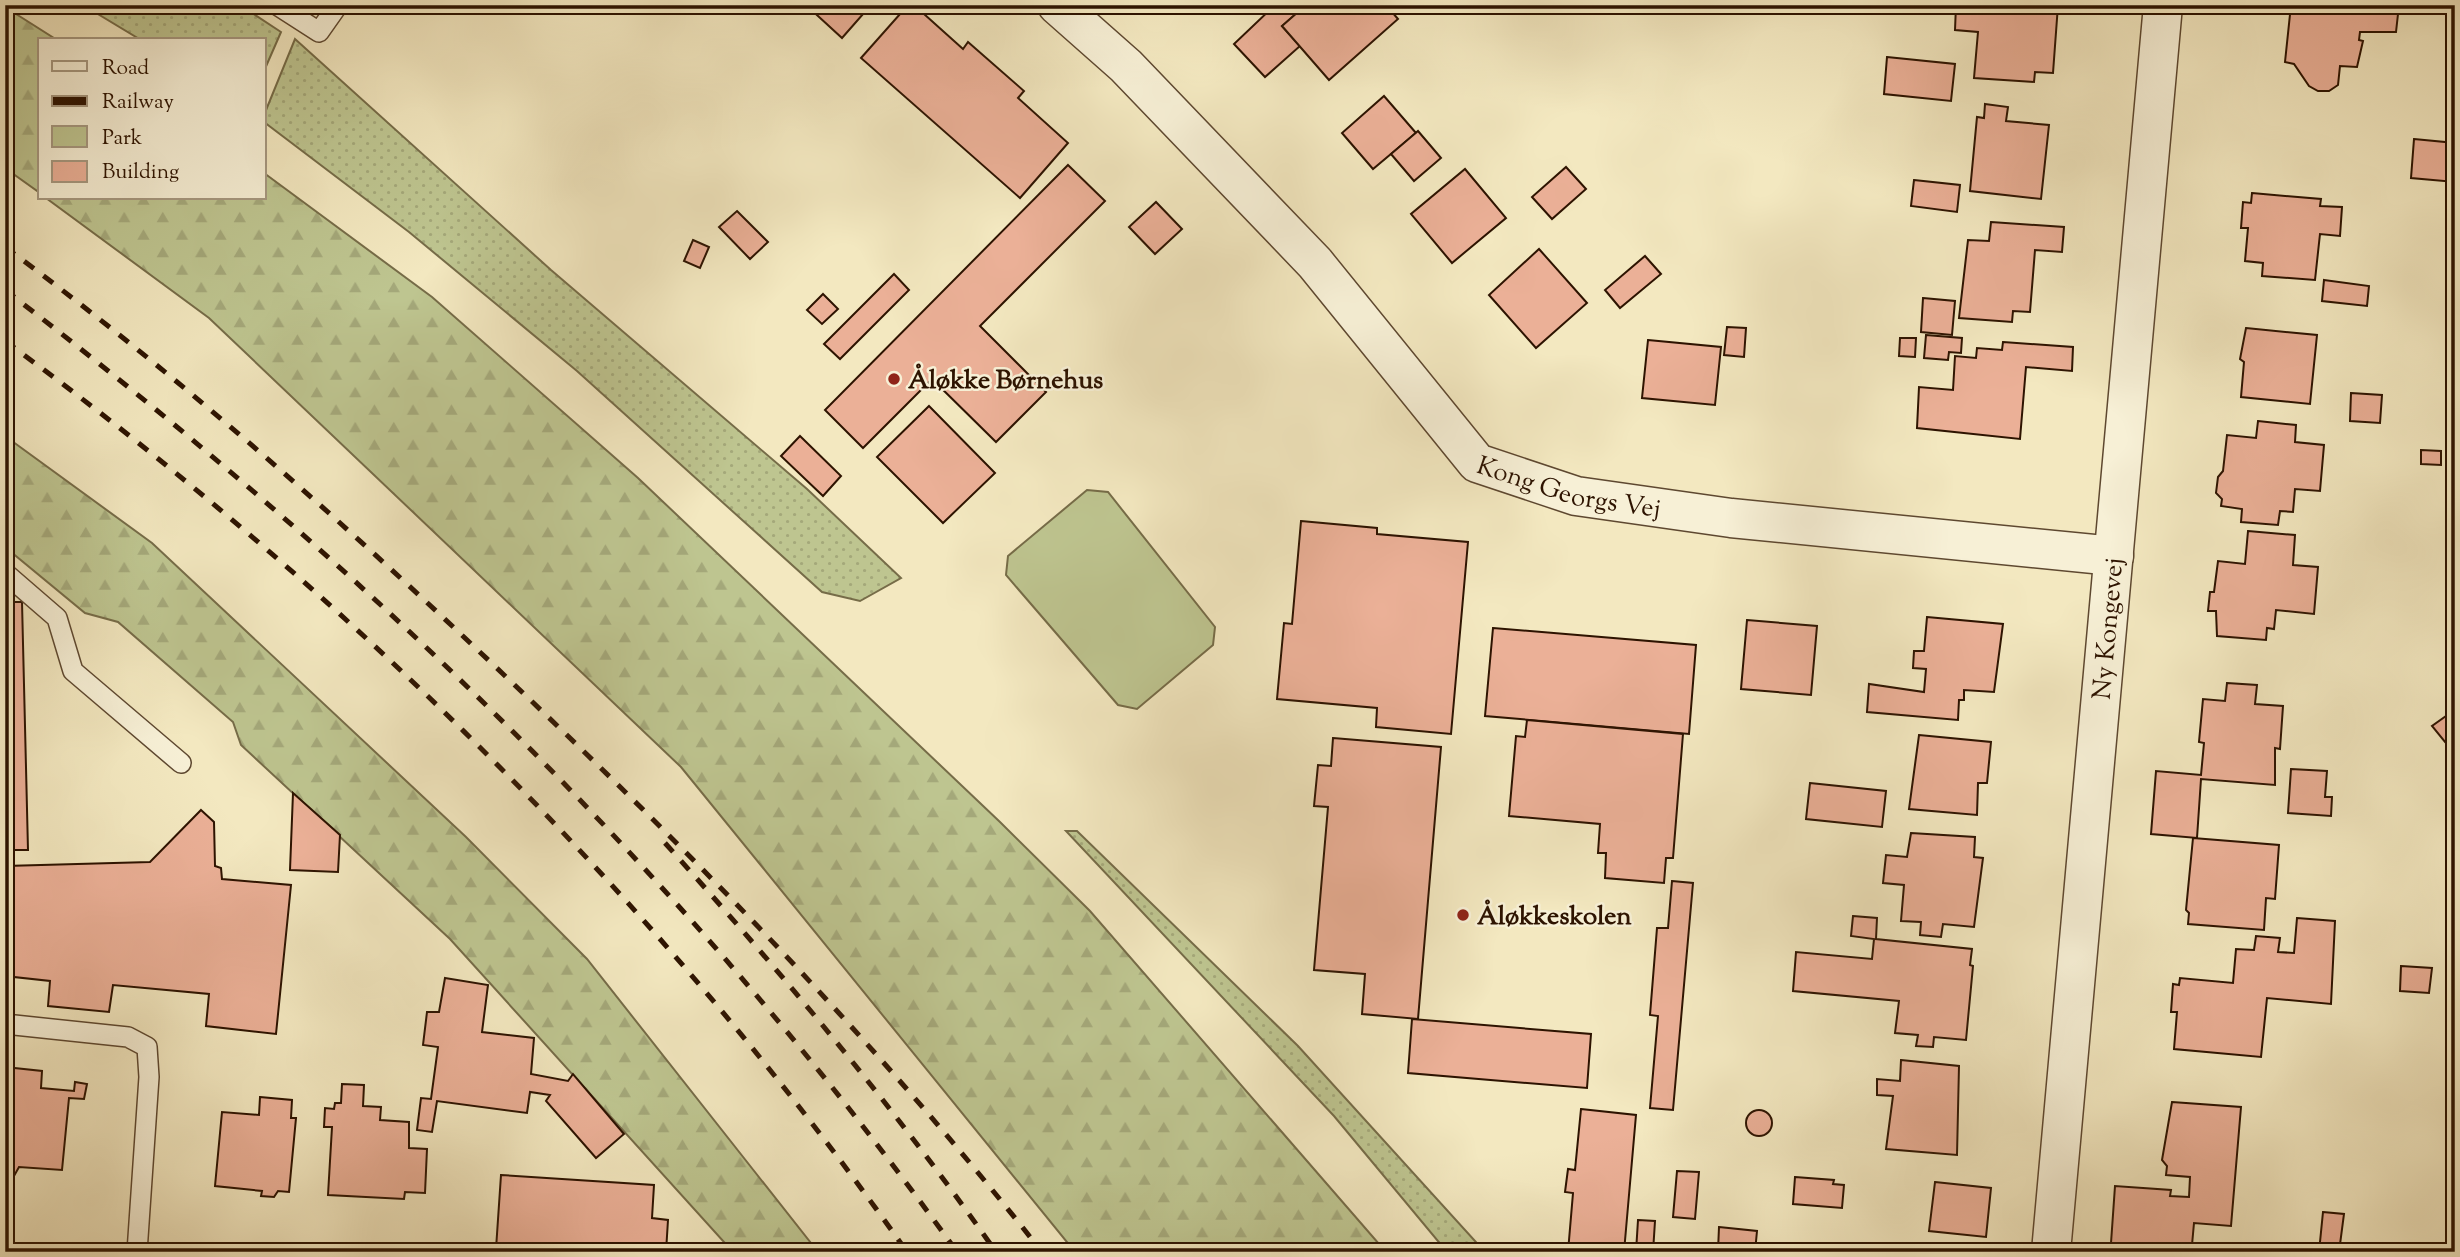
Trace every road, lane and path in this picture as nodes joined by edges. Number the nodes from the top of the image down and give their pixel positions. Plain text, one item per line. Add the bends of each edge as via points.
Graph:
1 (277, 5) edge
2 (338, 5) edge
3 (1057, 5) edge
4 (2163, 5) edge
5 (2114, 556) junction
6 (5, 573) edge
7 (181, 763) dead end
8 (5, 1024) edge
9 (137, 1252) edge
10 (2051, 1252) edge

1 - 2 lane via 319,32
3 - 5 street, Kong Georgs Vej via 1126,66 1315,263 1477,463 1576,496 1731,518
4 - 5 street, Ny Kongevej
5 - 10 street, Ny Kongevej
6 - 7 lane via 57,618 73,671
8 - 9 lane via 128,1037 147,1046 149,1077

